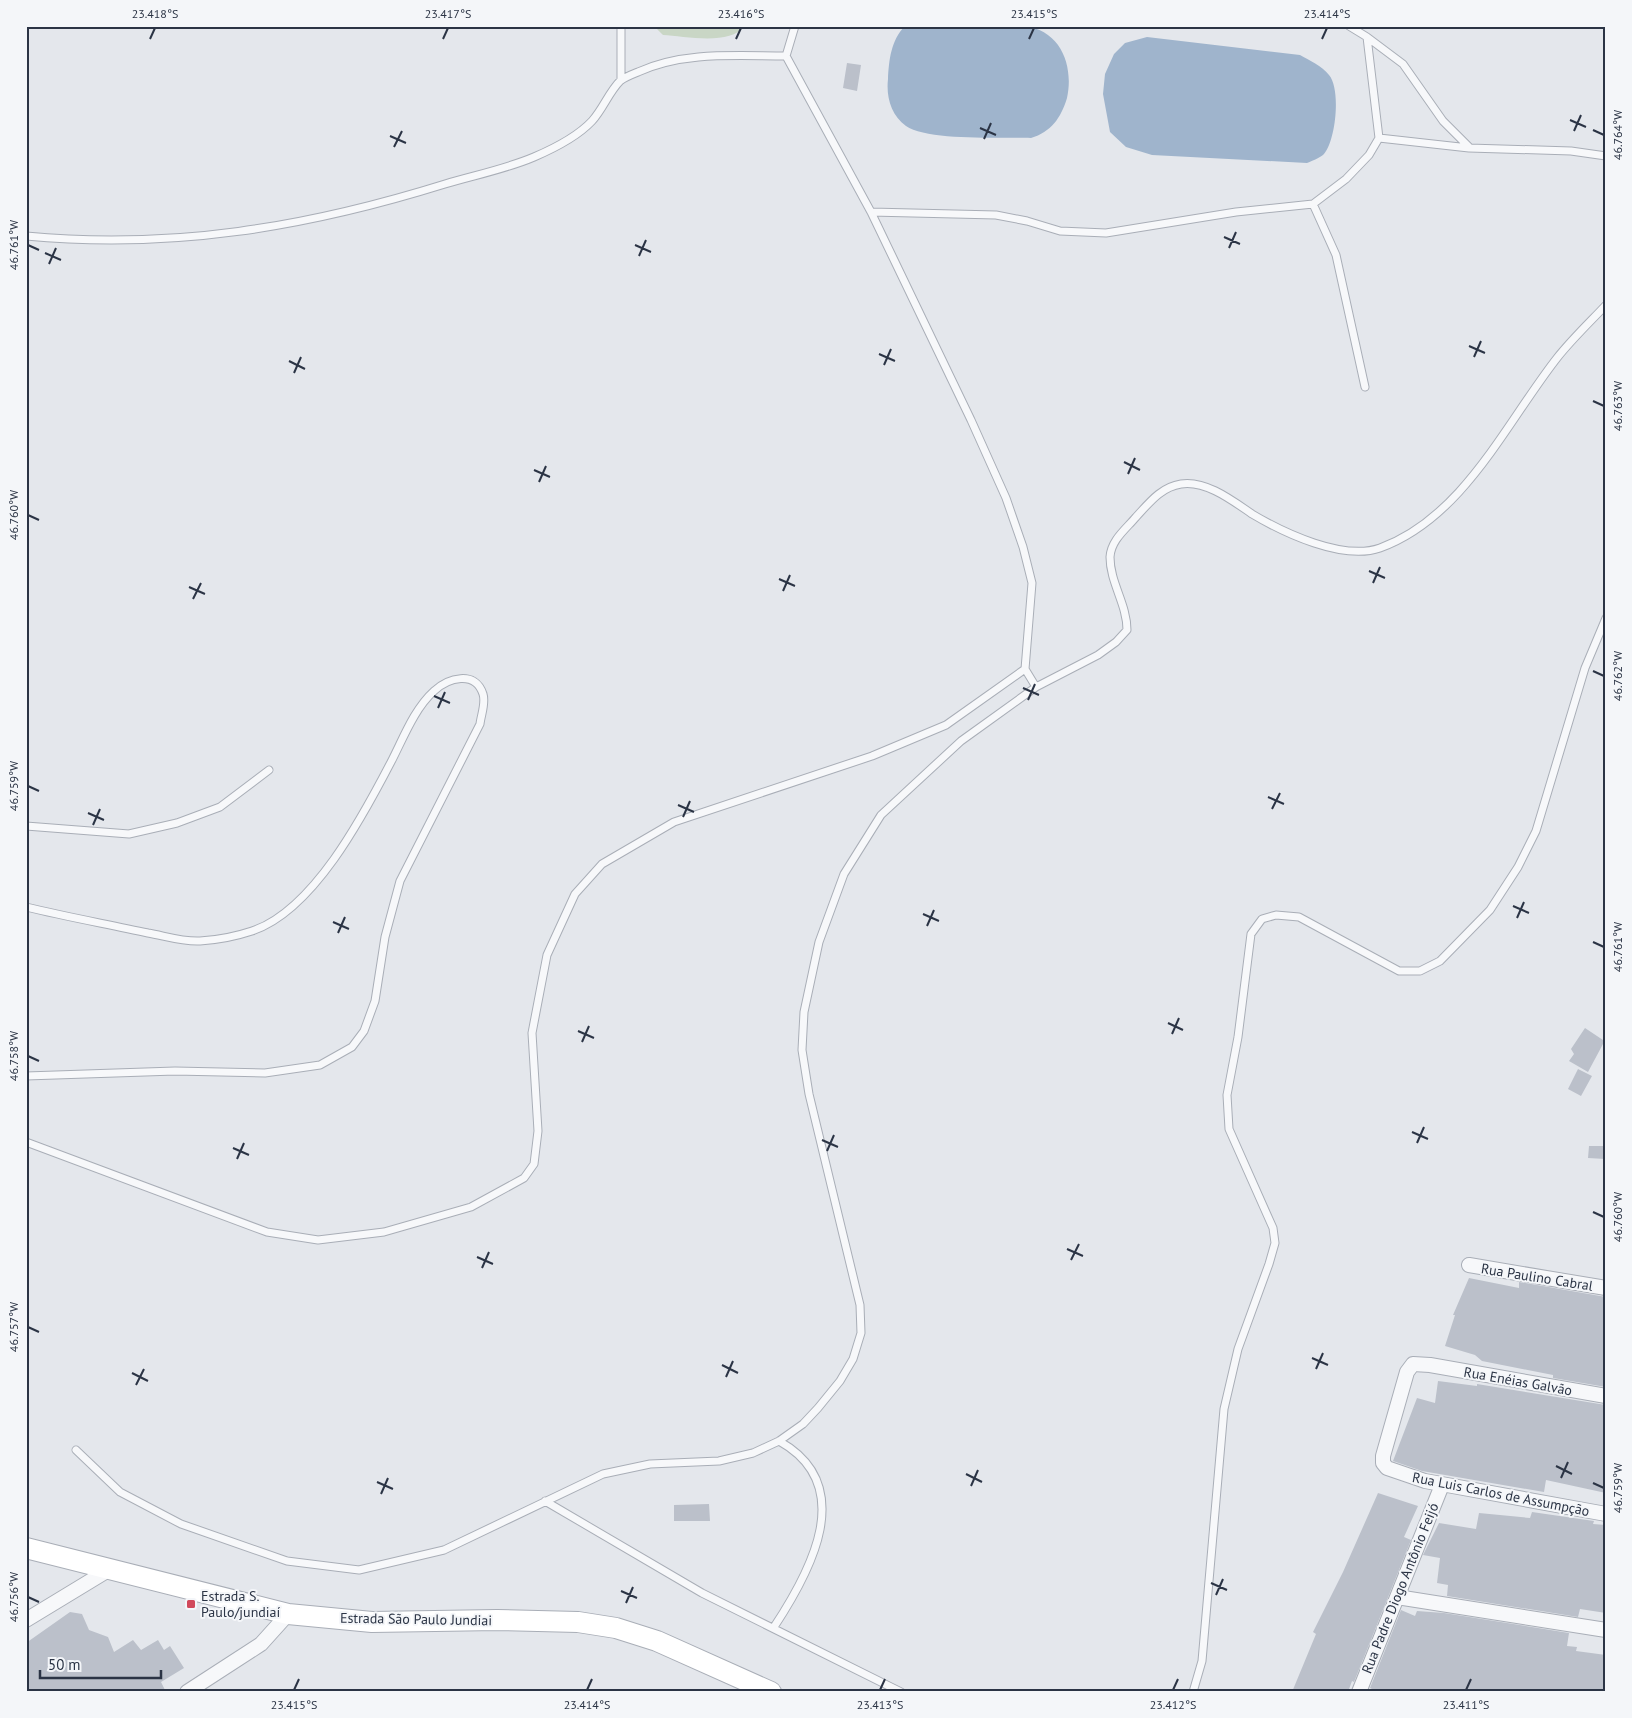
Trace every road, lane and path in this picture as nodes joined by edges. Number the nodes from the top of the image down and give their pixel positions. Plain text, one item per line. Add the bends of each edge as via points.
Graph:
1 (622, 26) edge
2 (795, 26) edge
3 (1350, 26) edge
4 (1367, 36) junction
5 (786, 56) junction
6 (621, 80) junction
7 (1379, 138) junction
8 (1469, 148) junction
9 (1606, 156) edge
10 (1313, 204) junction
11 (872, 212) junction
12 (26, 236) edge
13 (1606, 305) edge
14 (1365, 387) dead end
15 (1606, 618) edge
16 (1025, 668) junction
17 (1036, 687) junction
18 (269, 770) dead end
19 (26, 826) edge
20 (26, 907) edge
21 (26, 1076) edge
22 (26, 1142) edge
23 (1469, 1265) dead end
24 (1606, 1288) edge
25 (1606, 1396) edge
26 (779, 1441) junction
27 (76, 1450) dead end
28 (1397, 1473) joint
29 (1442, 1485) junction
30 (545, 1502) junction
31 (1606, 1514) edge
32 (26, 1548) edge
33 (110, 1569) junction
34 (1397, 1597) junction
35 (288, 1614) junction
36 (26, 1620) edge
37 (774, 1627) junction
38 (1606, 1630) edge
39 (186, 1692) edge
40 (771, 1692) edge
41 (901, 1692) edge
42 (1193, 1692) edge
43 (1359, 1692) edge

1 - 6 lane
2 - 5 lane
3 - 4 lane
4 - 7 lane
4 - 8 lane via 1403,64 1443,121
5 - 6 lane via 681,58 656,64
5 - 11 lane
6 - 12 lane via 592,121 569,140 533,158 320,219 152,241
7 - 8 lane
7 - 10 lane via 1369,155 1346,179
8 - 9 lane via 1571,151
10 - 11 lane via 1086,234 996,215
10 - 14 lane via 1336,255
11 - 16 lane via 971,420 1006,498 1023,547 1032,583
13 - 17 lane via 1558,357 1465,485 1421,526 1380,548 1359,553 1299,537 1198,485 1182,483 1159,493 1116,538 1110,556 1114,581 1127,615 1127,630 1098,654
15 - 42 lane via 1584,668 1536,831 1518,867 1490,910 1440,961 1420,971 1399,971 1300,917 1276,915 1262,919 1251,934 1227,1095 1229,1129 1273,1228 1275,1243 1238,1349 1224,1409 1202,1661
16 - 17 lane
16 - 22 lane via 946,725 872,756 674,822 602,864 575,894 547,955 532,1032 538,1132 534,1164 524,1178 471,1207 384,1232 318,1240 267,1232
17 - 26 lane via 961,741 881,815 844,874 819,942 804,1012 802,1050 809,1094 860,1305 861,1333 854,1359 840,1382 803,1424
18 - 19 lane via 220,807 177,823 129,834
20 - 21 lane via 200,941 253,931 290,910 321,876 360,820 419,709 433,692 457,677 477,685 483,694 480,724 400,882 384,937 375,1001 364,1031 352,1047 320,1065 265,1073 175,1071
23 - 24 street, Rua Paulino Cabral
25 - 28 street, Rua Enéias Galvão via 1413,1364 1407,1372 1383,1456 1387,1468
26 - 30 lane via 753,1453 719,1461 650,1464 603,1474
26 - 37 lane via 806,1461 816,1475 822,1509 814,1555 796,1594
27 - 30 lane via 120,1492 181,1524 287,1561 358,1570 444,1550
28 - 29 street, Rua Luis Carlos de Assumpção
29 - 31 street, Rua Luis Carlos de Assumpção
29 - 34 street, Rua Padre Diogo Antônio Feijó
30 - 37 lane via 702,1593
32 - 33 main road, Estrada São Paulo Jundiai
33 - 35 main road, Estrada São Paulo Jundiai
33 - 36 street
34 - 38 street
34 - 43 street, Rua Padre Diogo Antônio Feijó
35 - 39 street via 261,1644
35 - 40 main road, Estrada São Paulo Jundiai via 372,1622 498,1620 616,1628 657,1641
37 - 41 lane

